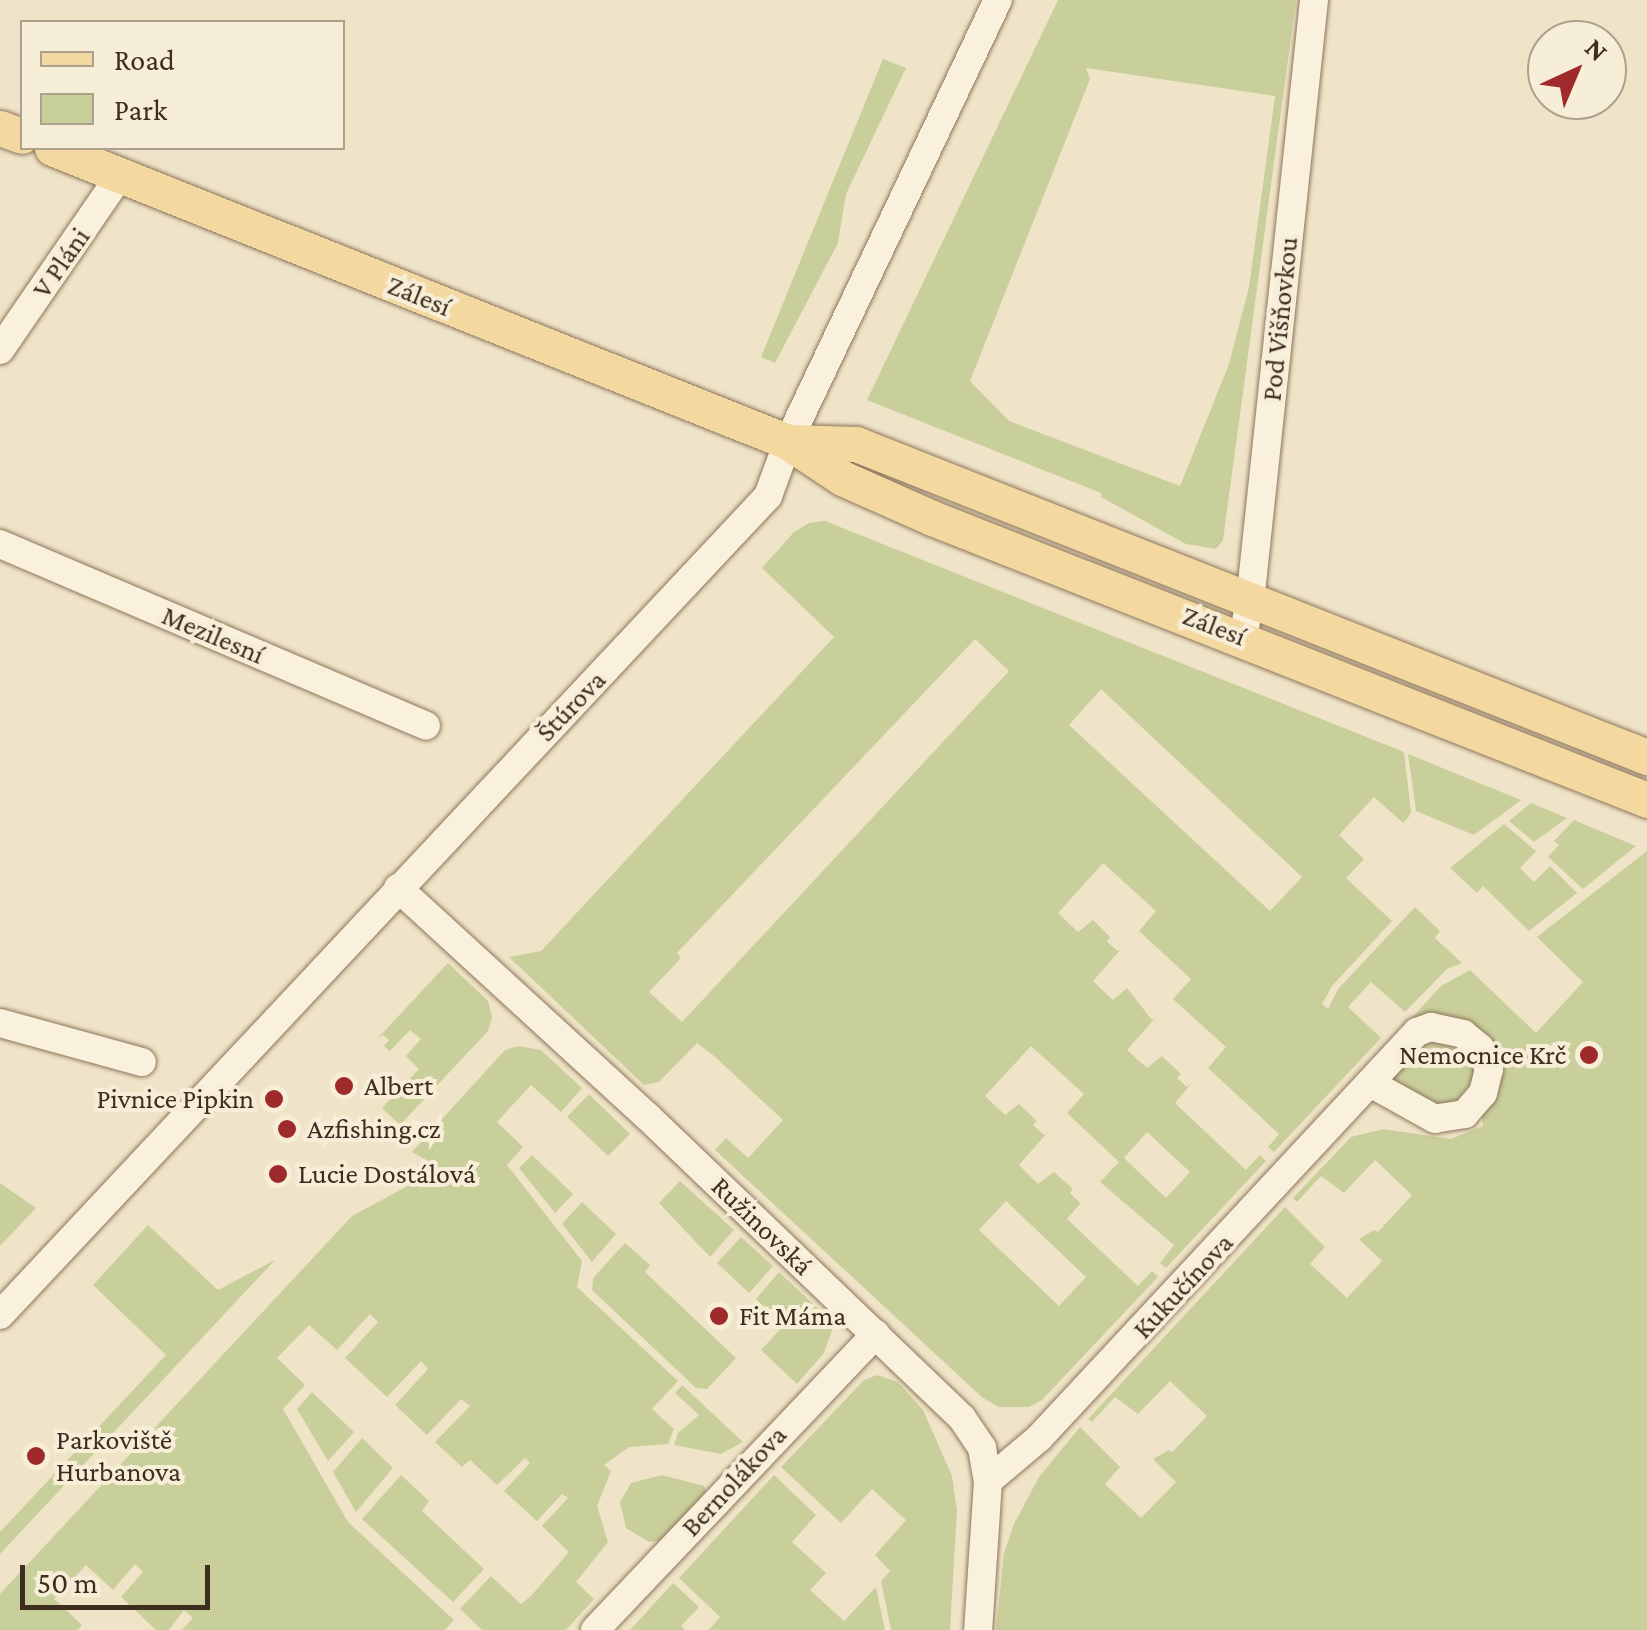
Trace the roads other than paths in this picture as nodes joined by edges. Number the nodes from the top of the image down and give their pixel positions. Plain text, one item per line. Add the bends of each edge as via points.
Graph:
1 (998, 0) edge
2 (1314, 0) edge
3 (57, 150) edge
4 (121, 174) junction
5 (0, 350) edge
6 (788, 442) junction
7 (0, 544) edge
8 (1250, 602) junction
9 (1243, 637) junction
10 (426, 726) dead end
11 (1647, 758) edge
12 (1647, 800) edge
13 (398, 888) junction
14 (0, 1023) edge
15 (142, 1062) dead end
16 (1370, 1083) dead end
17 (0, 1316) edge
18 (876, 1334) junction
19 (988, 1481) junction
20 (595, 1630) edge
21 (978, 1630) edge

1 - 6 street, Štúrova
2 - 8 street, Pod Višňovkou
3 - 4 main road, Zálesí
4 - 5 street, V Pláni
4 - 6 main road, Zálesí
6 - 8 main road, Zálesí via 856,444
6 - 9 main road, Zálesí via 842,478 932,518
6 - 13 street, Štúrova via 768,496 736,534
7 - 10 street, Mezilesní
8 - 9 street, Pod Višňovkou
8 - 11 main road, Zálesí
9 - 12 main road, Zálesí
13 - 17 street, Štúrova
13 - 18 street, Ružinovská
14 - 15 street
16 - 19 street, Kukučínova via 1040,1438
18 - 19 street, Ružinovská via 962,1418 982,1448
18 - 20 street, Bernolákova
19 - 21 street, Ružinovská

